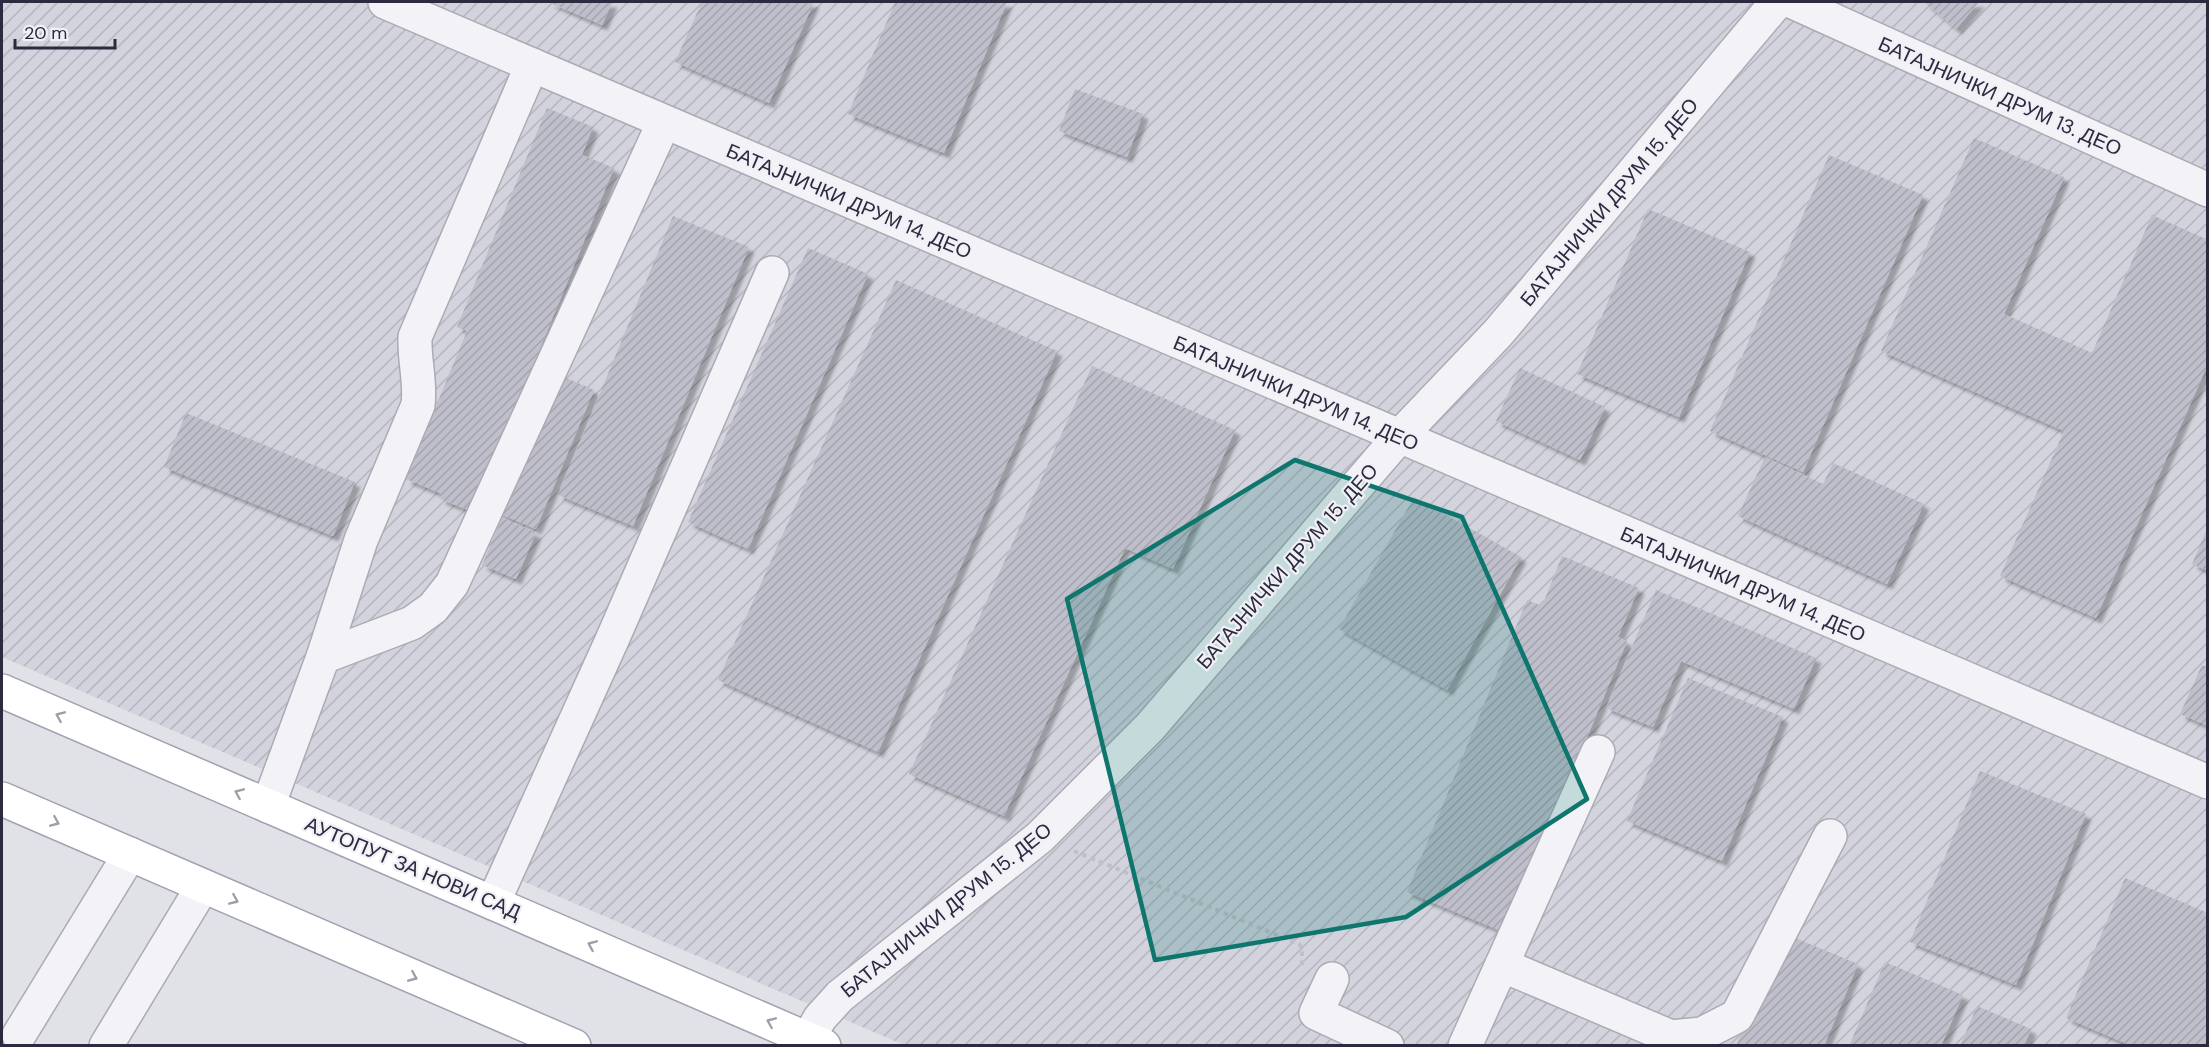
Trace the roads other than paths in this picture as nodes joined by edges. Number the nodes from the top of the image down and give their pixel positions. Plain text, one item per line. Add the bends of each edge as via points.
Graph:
1 (385, 2) edge
2 (1777, 2) edge
3 (1793, 2) edge
4 (532, 65) junction
5 (664, 122) junction
6 (2208, 190) edge
7 (772, 273) dead end
8 (1399, 437) junction
9 (323, 657) junction
10 (2, 691) edge
11 (1598, 752) dead end
12 (2208, 782) edge
13 (2, 799) edge
14 (268, 806) junction
15 (1830, 836) dead end
16 (130, 854) junction
17 (203, 886) junction
18 (493, 903) junction
19 (1502, 965) junction
20 (1332, 979) road end
21 (19, 1035) dead end
22 (816, 1042) edge
23 (106, 1046) edge
24 (574, 1046) edge
25 (1387, 1046) edge
26 (1465, 1046) edge

1 - 4 street, БАТАЈНИЧКИ ДРУМ 14. ДЕО
2 - 8 street, БАТАЈНИЧКИ ДРУМ 15. ДЕО via 1498,333
3 - 6 street, БАТАЈНИЧКИ ДРУМ 13. ДЕО
4 - 5 street, БАТАЈНИЧКИ ДРУМ 14. ДЕО
4 - 9 street via 415,337 418,405 361,540
5 - 8 street, БАТАЈНИЧКИ ДРУМ 14. ДЕО
5 - 9 street via 452,584 433,608 412,623
7 - 18 street
8 - 12 street, БАТАЈНИЧКИ ДРУМ 14. ДЕО
8 - 22 street, БАТАЈНИЧКИ ДРУМ 15. ДЕО via 1149,727 1040,837 840,996 820,1018
9 - 14 street
14 -> 10 main road, АУТОПУТ ЗА НОВИ САД
11 - 19 street
13 -> 16 main road
14 - 18 main road, АУТОПУТ ЗА НОВИ САД
15 - 19 street via 1737,1016 1702,1034 1671,1037
16 - 17 main road
16 - 21 street
17 - 23 street
17 -> 24 main road
22 -> 18 main road, АУТОПУТ ЗА НОВИ САД
19 - 26 street
20 - 25 street via 1316,1013

